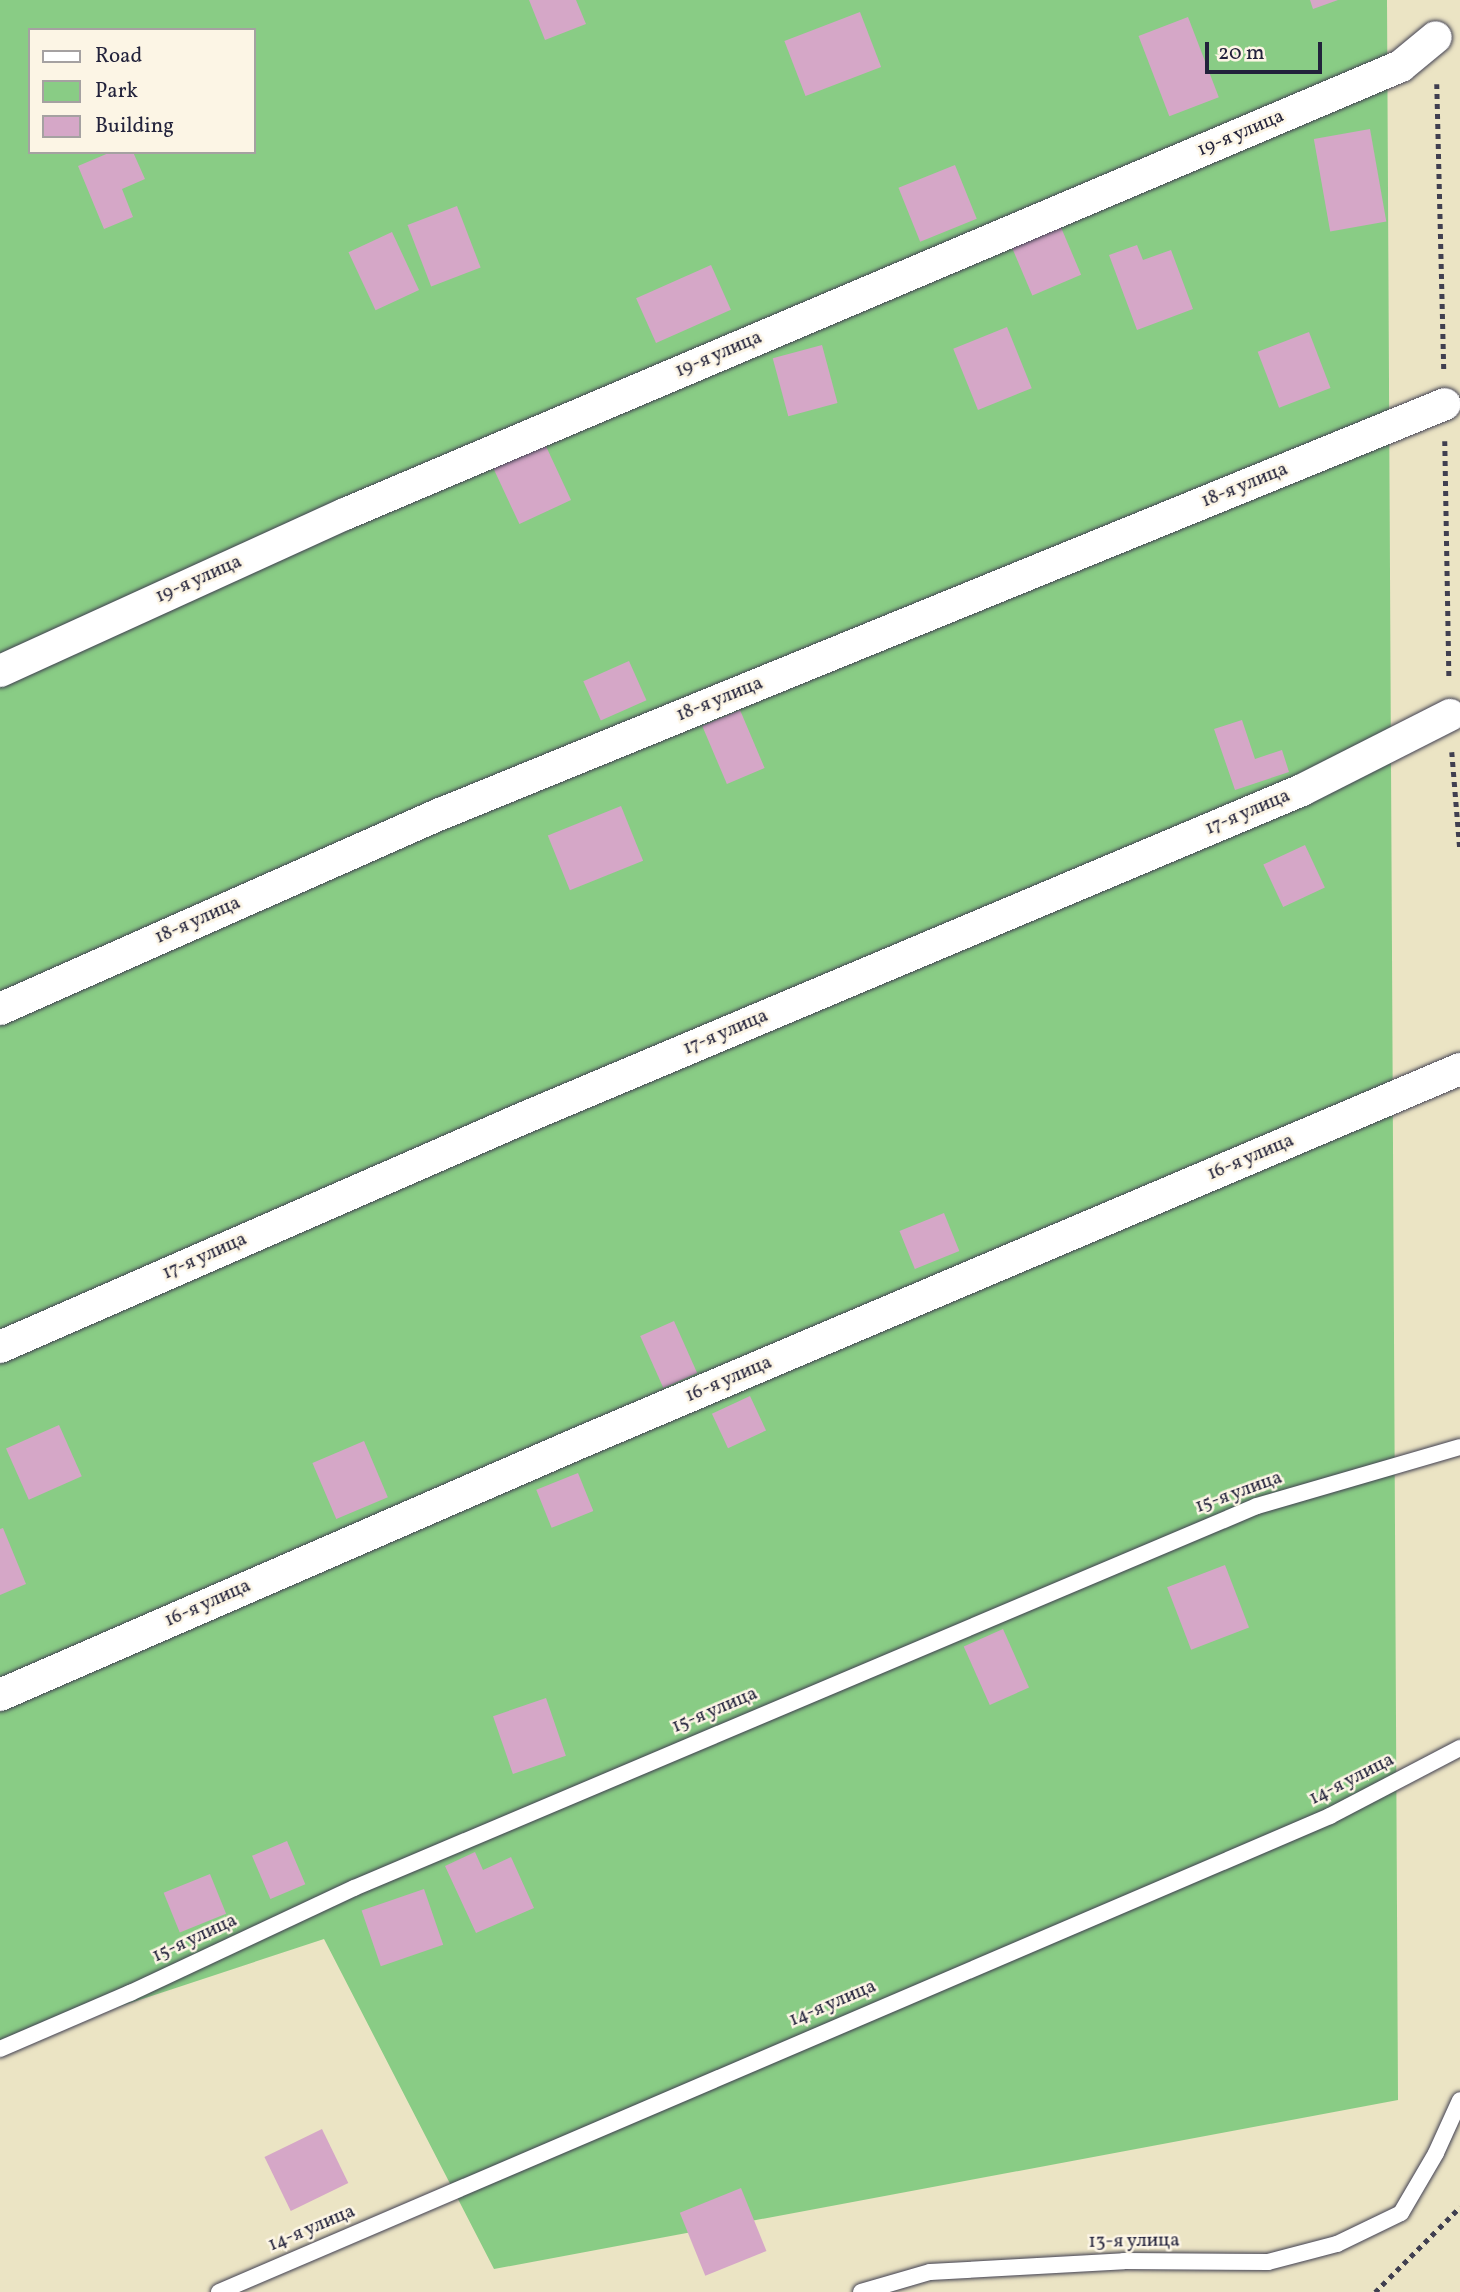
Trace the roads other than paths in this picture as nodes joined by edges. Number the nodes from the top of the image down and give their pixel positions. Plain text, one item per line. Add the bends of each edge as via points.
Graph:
1 (1436, 37) dead end
2 (1444, 404) dead end
3 (0, 671) edge
4 (1450, 715) dead end
5 (0, 1009) edge
6 (1460, 1069) edge
7 (0, 1347) edge
8 (1460, 1447) edge
9 (0, 1695) edge
10 (1460, 1748) edge
11 (0, 2049) edge
12 (1460, 2100) edge
13 (219, 2292) edge
14 (861, 2292) edge

1 - 3 street, 19-я улица via 1401,66 345,514
2 - 5 street, 18-я улица via 443,813
4 - 7 street, 17-я улица via 1302,790 519,1120
6 - 9 street, 16-я улица
8 - 11 lane, 15-я улица via 1257,1506 354,1888
10 - 13 lane, 14-я улица via 1330,1816
12 - 14 lane, 13-я улица via 1401,2213 1337,2244 1268,2262 1124,2261 930,2272

